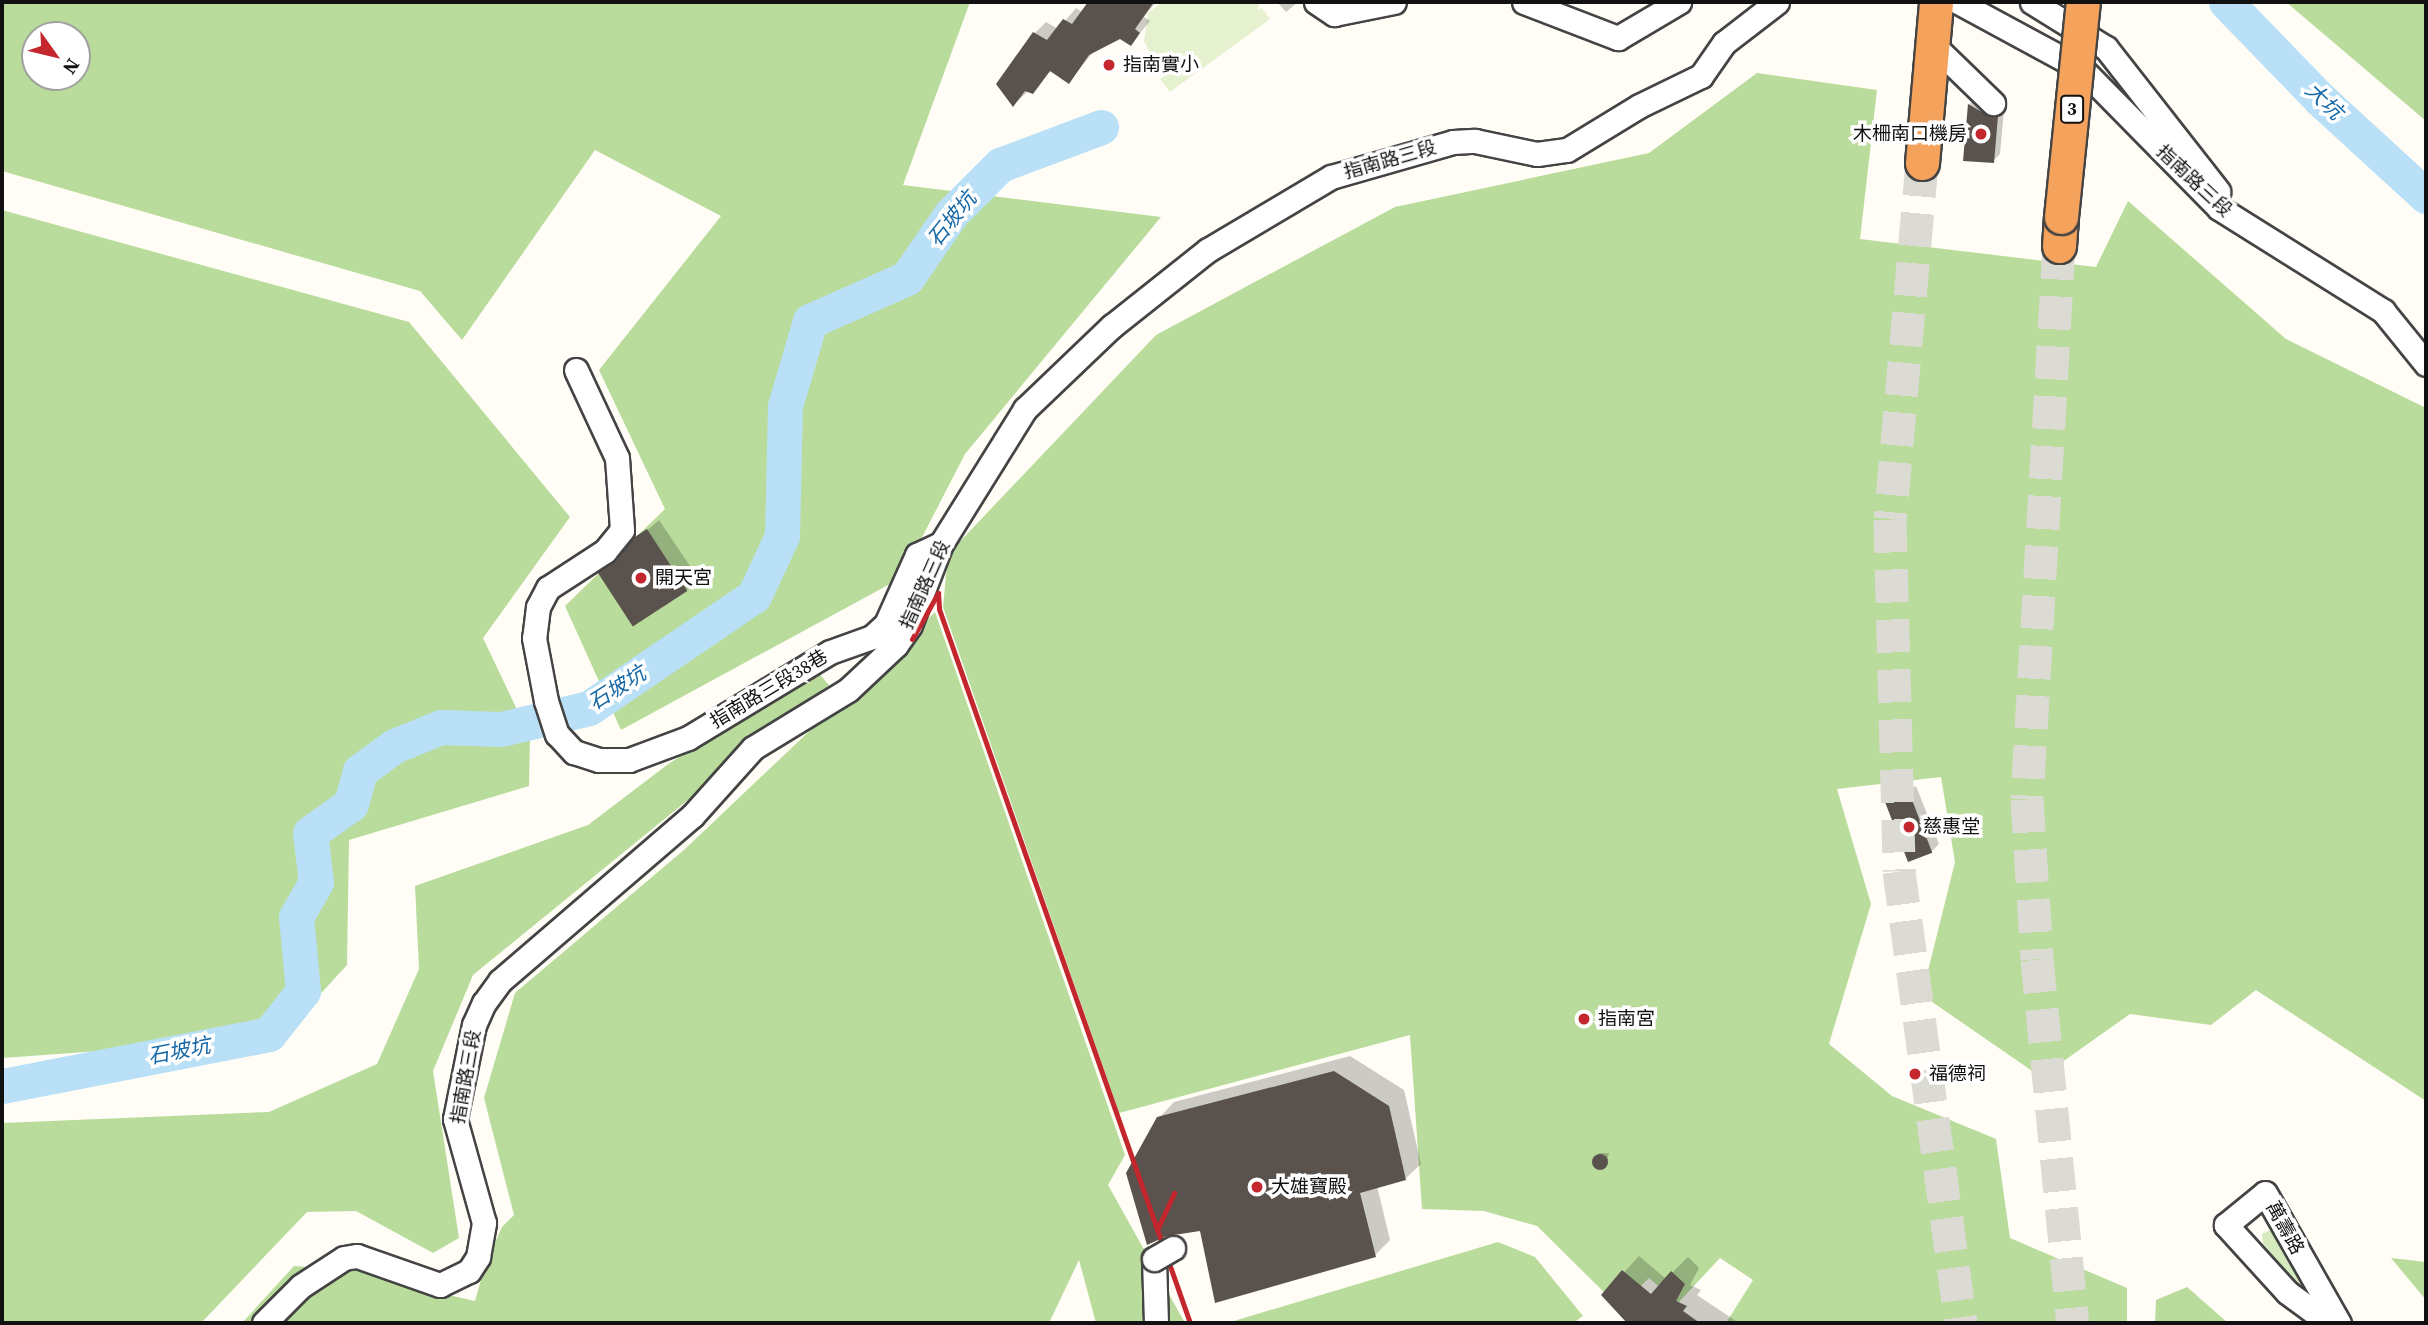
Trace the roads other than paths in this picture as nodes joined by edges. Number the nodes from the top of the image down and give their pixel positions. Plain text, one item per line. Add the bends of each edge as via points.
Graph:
1 (1394, 2) edge
2 (1524, 2) edge
3 (1679, 2) edge
4 (1777, 2) edge
5 (1958, 2) edge
6 (2032, 2) edge
7 (2083, 2) edge
8 (1318, 4) edge
9 (1933, 23) edge
10 (1993, 103) dead end
11 (1922, 163) tunnel mouth
12 (2252, 231) junction
13 (2060, 232) tunnel mouth
14 (2426, 364) edge
15 (576, 370) dead end
16 (941, 544) junction
17 (1164, 1253) dead end
18 (264, 1323) edge
19 (1156, 1323) edge
20 (2329, 1323) edge
21 (2339, 1323) edge

1 - 8 street via 1334,14
2 - 3 street via 1618,38
4 - 16 street, 指南路三段 via 1724,43 1701,76 1639,106 1567,150 1537,154 1475,141 1453,142 1331,177 1256,217 1174,275 1039,394
5 - 12 street, 指南路三段 via 2082,69 2188,179
6 - 12 street via 2106,48
7 - 13 highway, 3, bridge
9 - 10 street
9 - 11 highway
12 - 14 street, 指南路三段 via 2383,311
15 - 16 street, 指南路三段38巷 via 617,458 622,530 606,551 548,588 538,607 534,638 546,701 557,734 574,752 599,760 629,760 688,738 830,652 872,637 886,624 917,555
16 - 18 street, 指南路三段 via 910,625 896,645 848,690 753,748 692,816 500,981 484,1003 474,1025 455,1119 484,1223 481,1249 469,1270 440,1285 357,1256 344,1258 301,1286
17 - 19 street
20 - 21 street, 萬壽路 via 2287,1292 2226,1225 2265,1193

